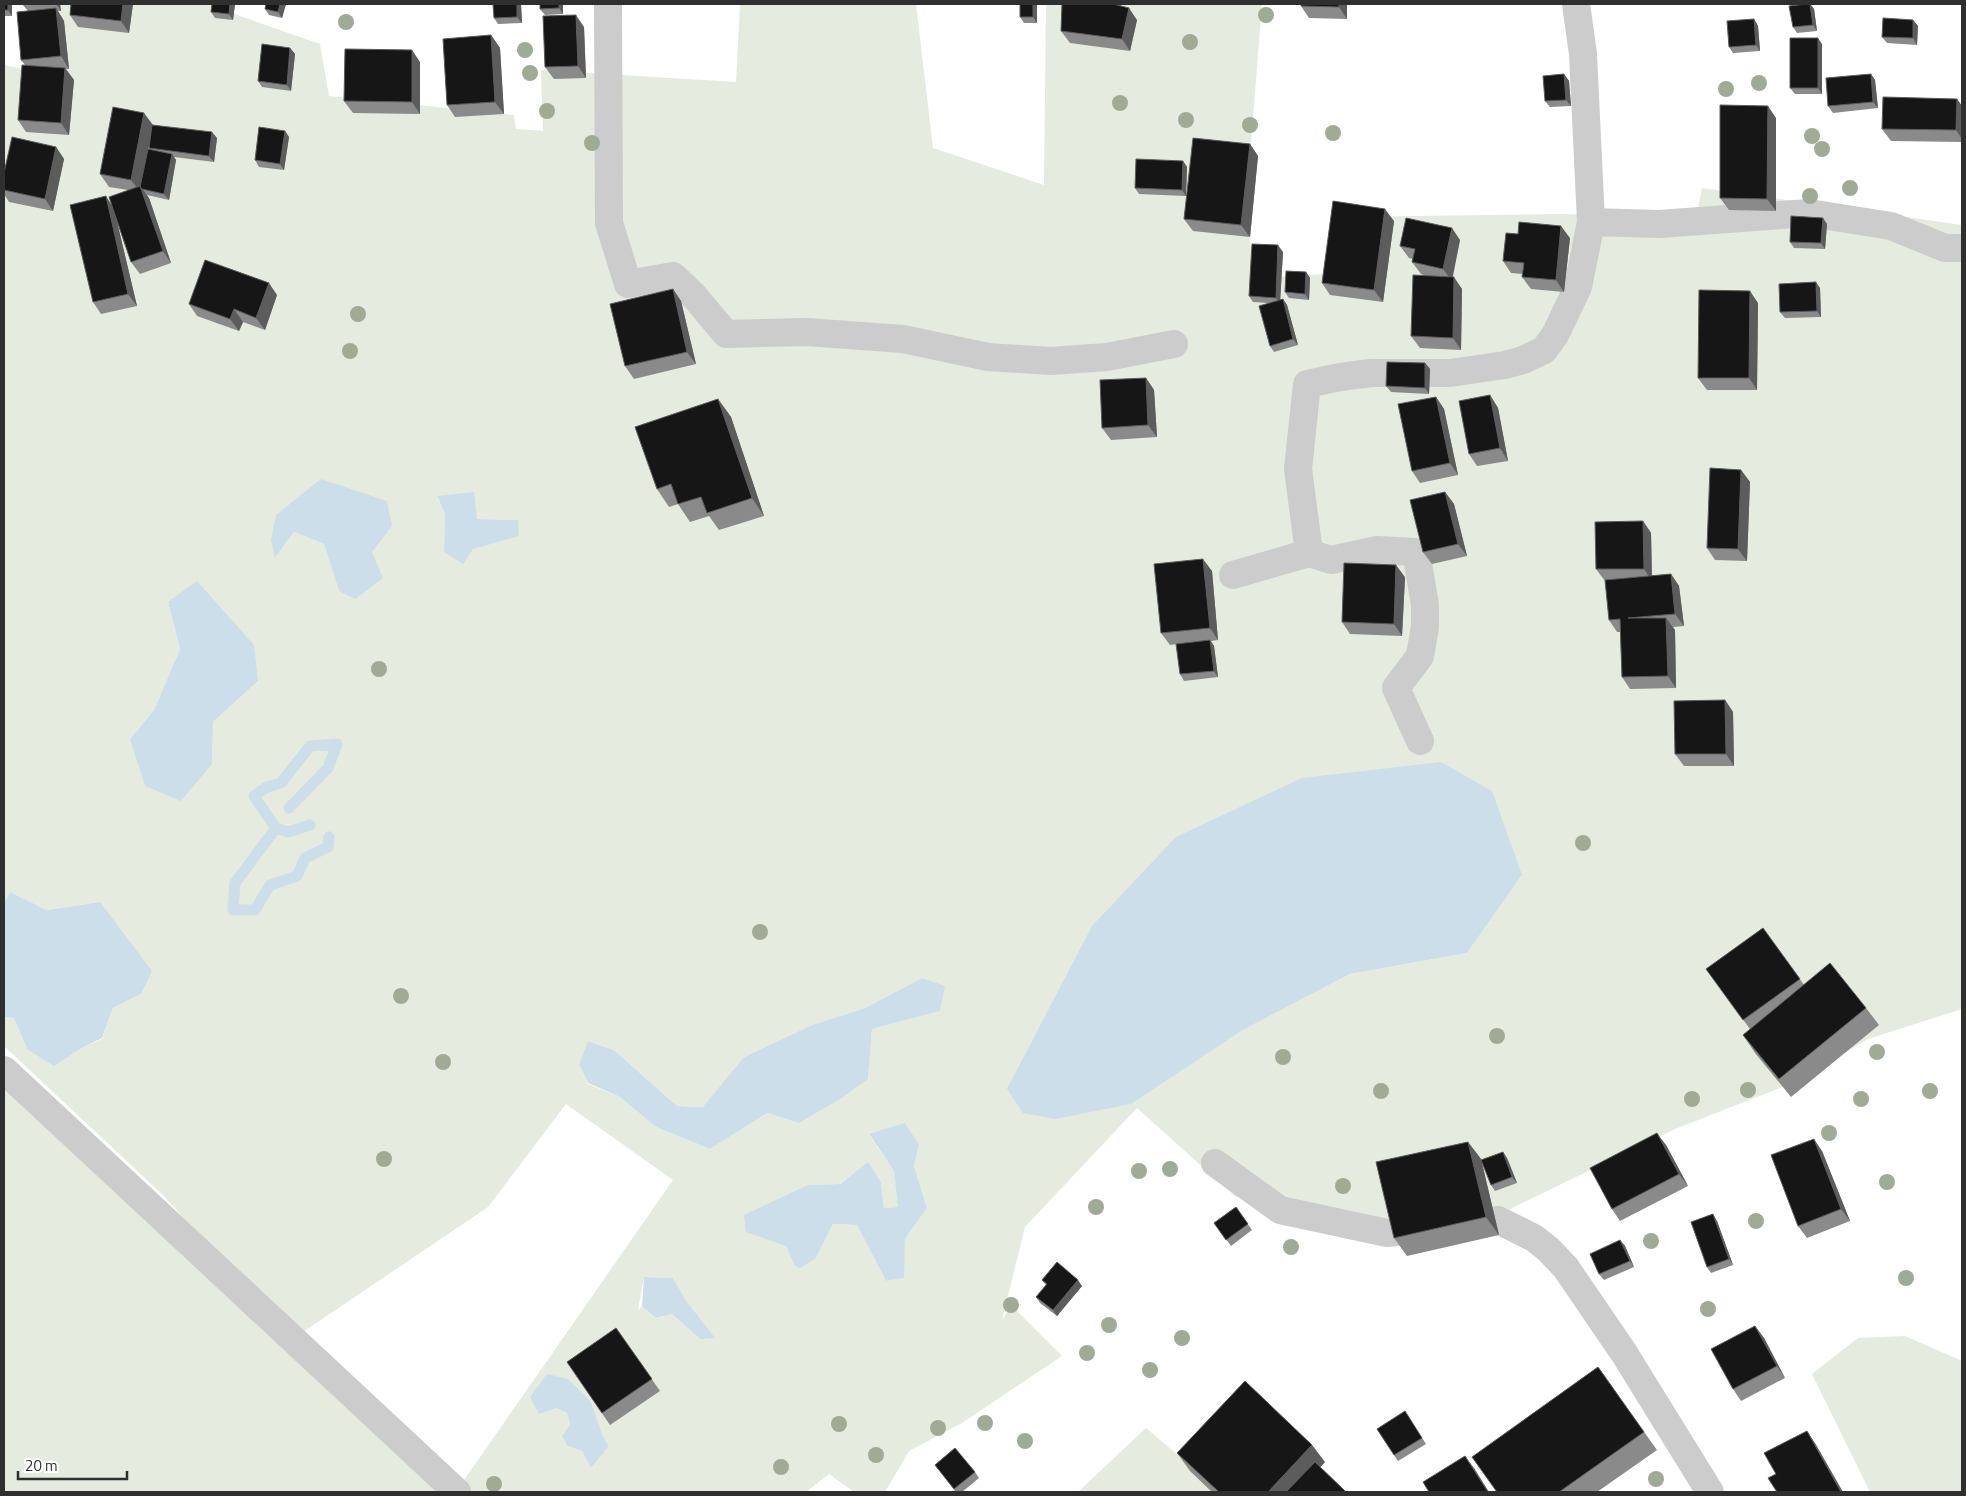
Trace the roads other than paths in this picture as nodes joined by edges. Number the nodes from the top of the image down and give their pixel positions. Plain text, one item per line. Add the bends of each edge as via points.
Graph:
1 (608, 4) edge
2 (1576, 4) edge
3 (1592, 222) junction
4 (1962, 248) edge
5 (1174, 344) dead end
6 (1309, 553) junction
7 (1233, 574) dead end
8 (1420, 741) dead end
9 (4, 1070) edge
10 (1215, 1164) dead end
11 (457, 1492) edge
12 (1710, 1492) edge

1 - 5 street via 609,223 628,284 673,276 726,334 807,332 893,339 988,356 1051,361 1107,356
2 - 3 street via 1583,54
3 - 4 street via 1659,224 1809,213 1891,226 1945,248
3 - 6 street via 1578,287 1555,335 1544,350 1523,360 1450,373 1371,373 1307,384 1298,469
6 - 7 street
6 - 8 street via 1331,560 1377,550 1416,552 1425,604 1425,627 1420,656 1396,688
9 - 11 street
10 - 12 street via 1280,1210 1387,1233 1498,1220 1534,1238 1566,1268 1624,1353

